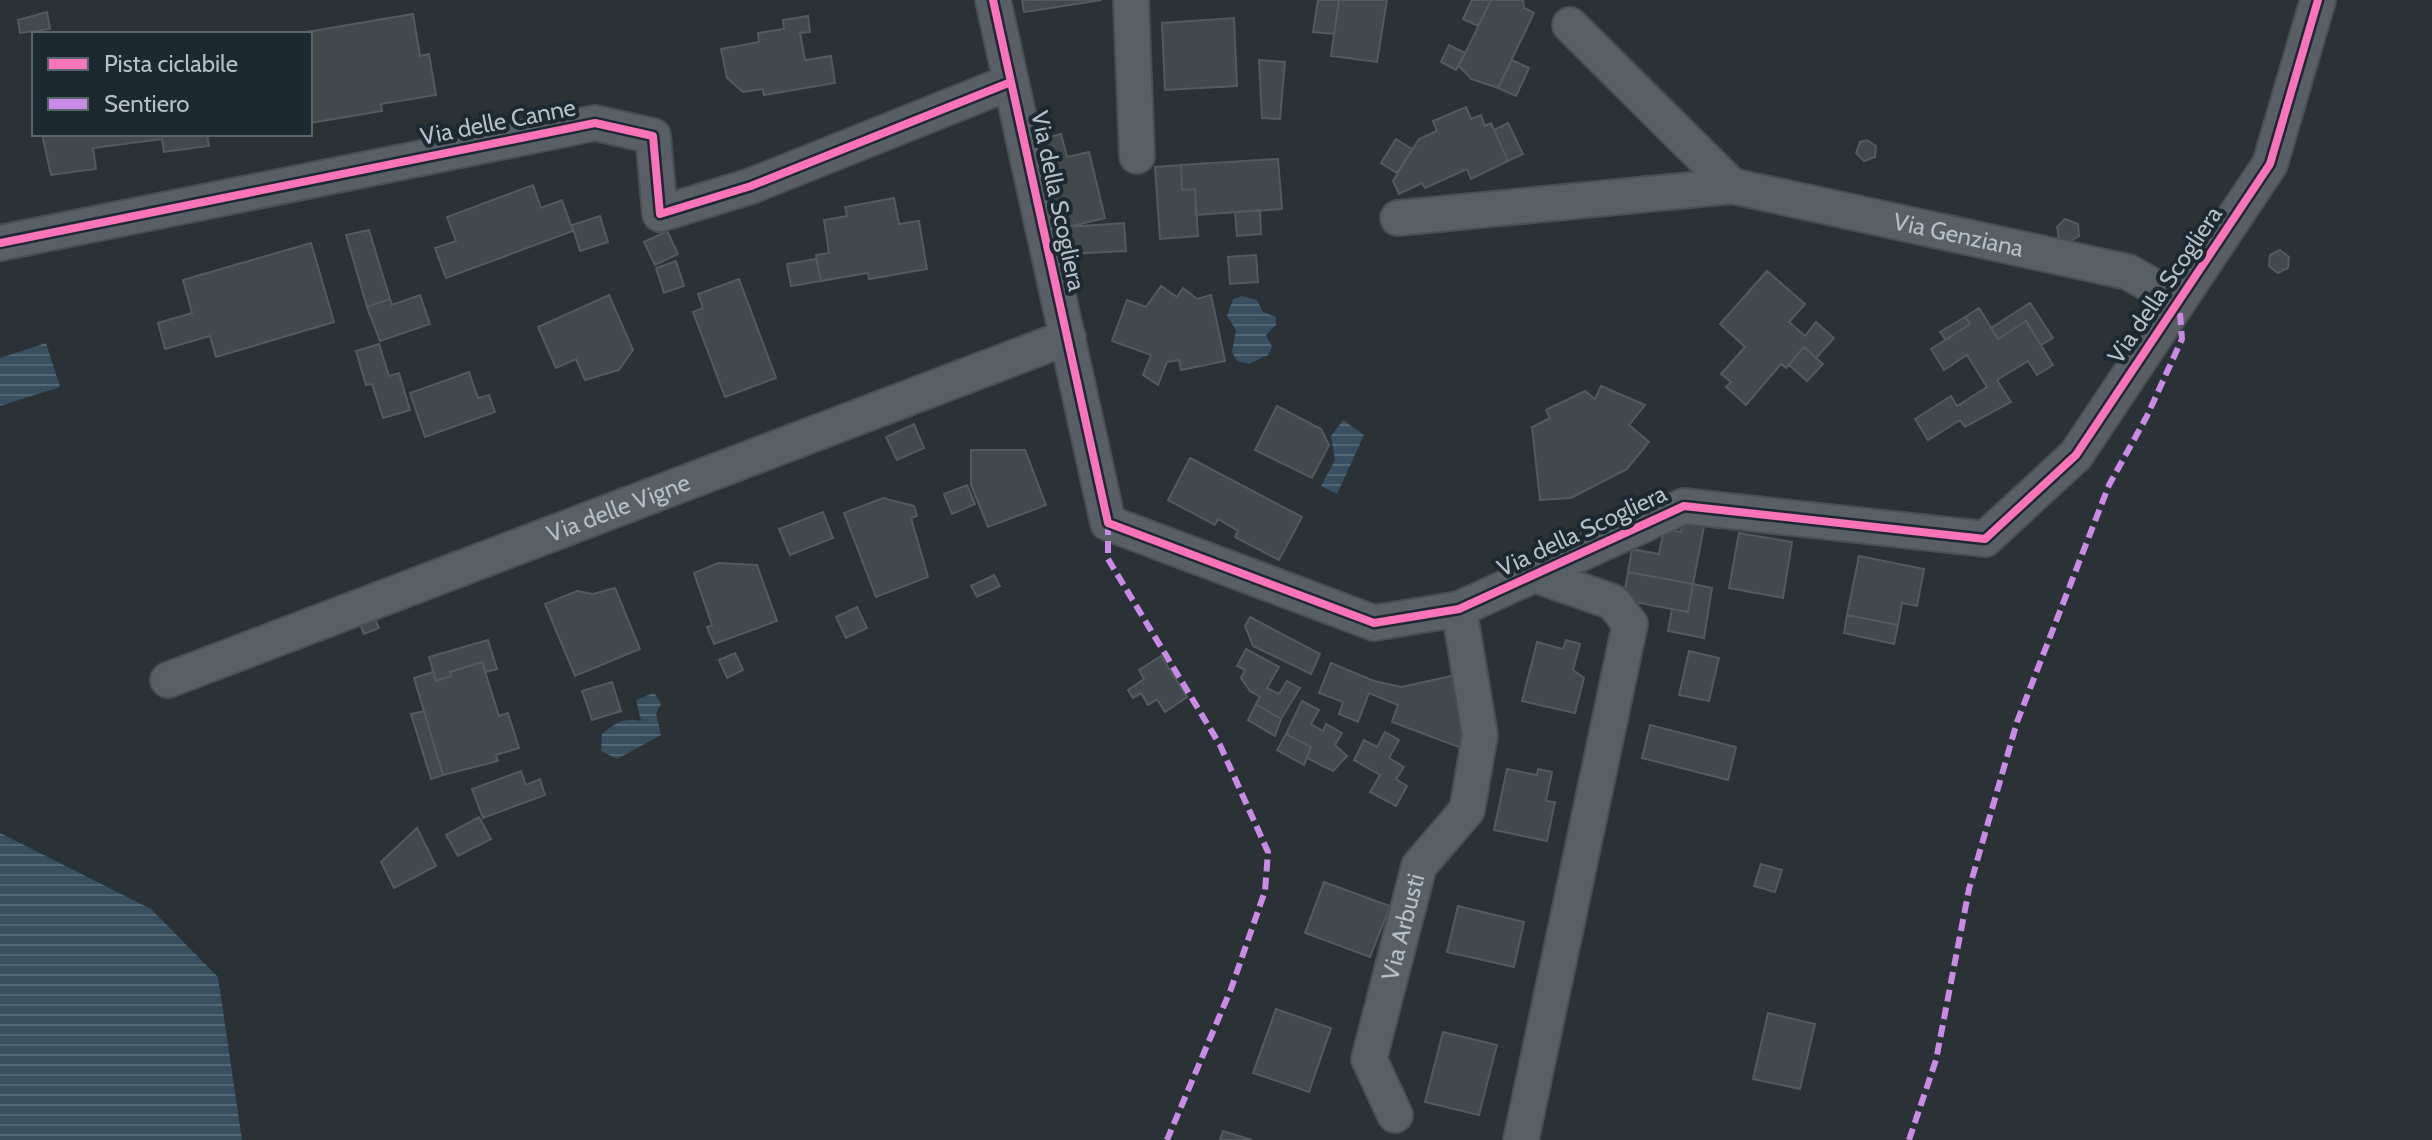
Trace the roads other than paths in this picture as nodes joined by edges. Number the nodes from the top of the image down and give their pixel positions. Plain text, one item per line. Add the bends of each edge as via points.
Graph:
1 (993, 0) edge
2 (1131, 0) edge
3 (2318, 0) edge
4 (1570, 25) dead end
5 (1011, 82) junction
6 (1137, 156) dead end
7 (1732, 186) junction
8 (1398, 218) dead end
9 (0, 243) edge
10 (2179, 301) junction
11 (1068, 337) junction
12 (1535, 575) junction
13 (1459, 609) junction
14 (168, 680) dead end
15 (1395, 1115) dead end
16 (1521, 1140) edge

1 - 5 street, Via della Scogliera
2 - 6 street
3 - 10 street, Via della Scogliera via 2270,164
4 - 7 street
5 - 9 street, Via delle Canne via 751,186 660,214 653,136 595,123
5 - 11 street, Via della Scogliera
7 - 8 street, Via Genziana
7 - 10 street, Via Genziana via 2128,272
10 - 12 street, Via della Scogliera via 2076,455 1985,539 1684,506
11 - 13 street, Via della Scogliera via 1108,523 1374,623
11 - 14 street, Via delle Vigne
12 - 13 street, Via della Scogliera
12 - 16 street via 1613,602 1630,624
13 - 15 street, Via Arbusti via 1480,735 1467,810 1419,866 1369,1059

